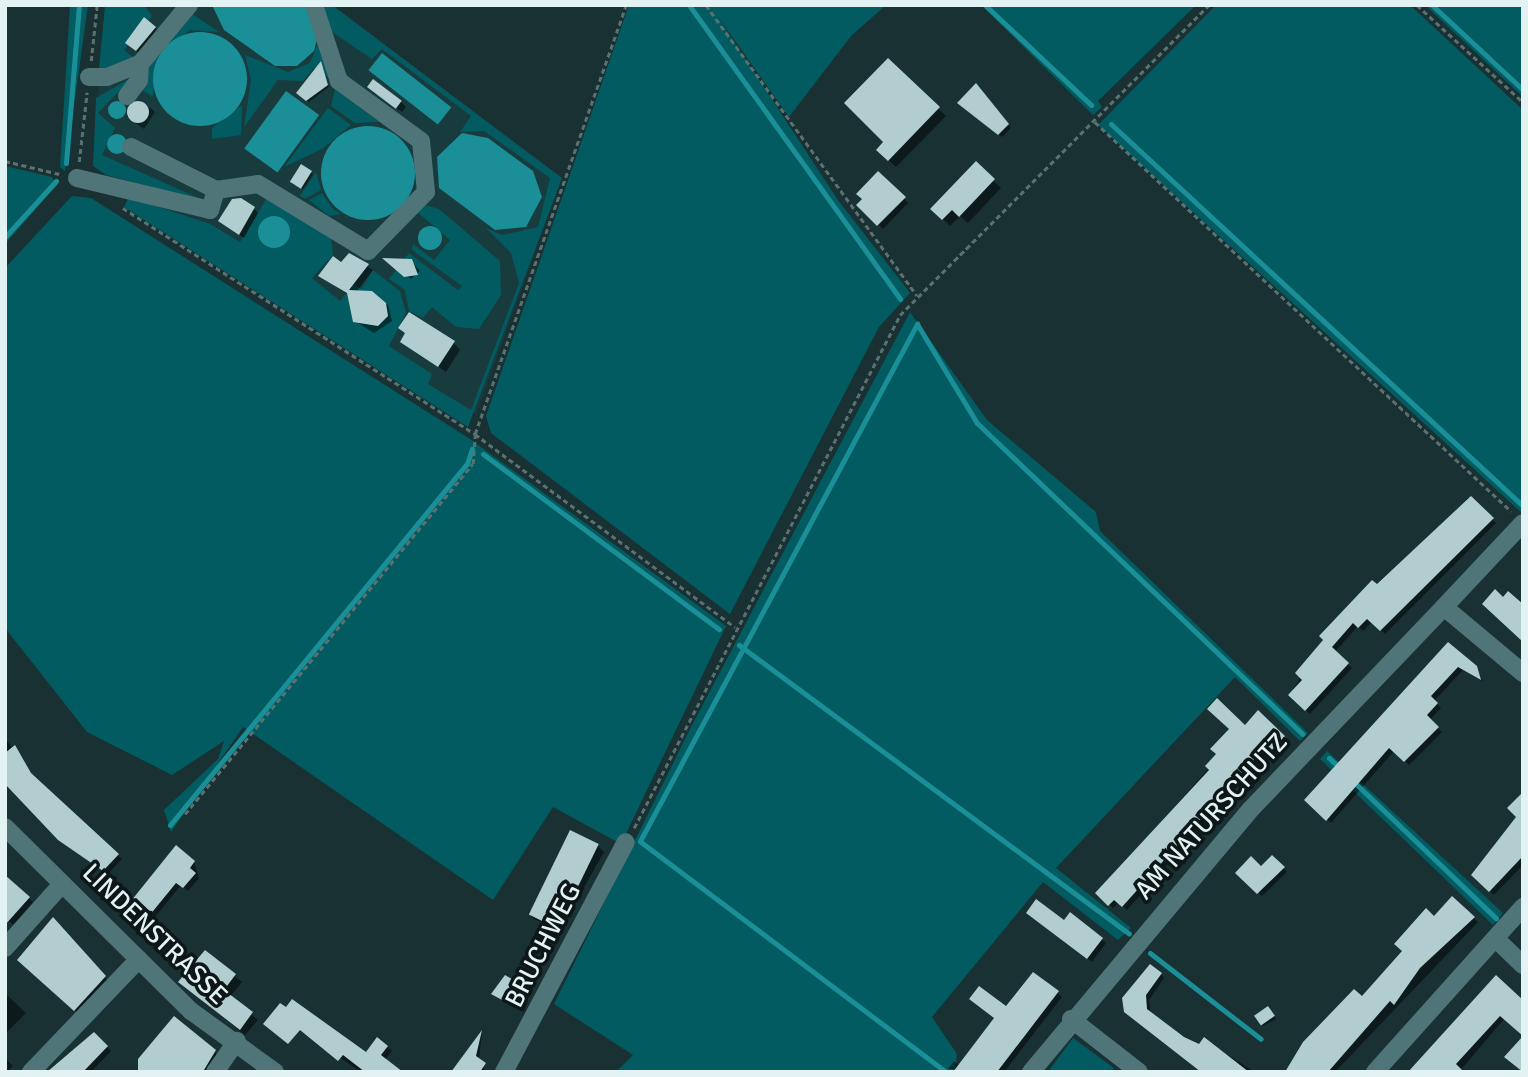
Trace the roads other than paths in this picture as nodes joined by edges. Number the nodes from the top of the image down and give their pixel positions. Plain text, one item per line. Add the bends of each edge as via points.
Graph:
1 (188, 5) edge
2 (314, 5) edge
3 (140, 64) junction
4 (89, 77) dead end
5 (127, 96) dead end
6 (131, 146) dead end
7 (77, 178) road end
8 (216, 190) junction
9 (1518, 518) edge
10 (1444, 607) junction
11 (1523, 673) edge
12 (5, 827) edge
13 (626, 842) road end
14 (62, 884) junction
15 (1523, 907) edge
16 (1497, 940) junction
17 (5, 948) edge
18 (139, 959) junction
19 (1523, 965) edge
20 (1071, 1019) junction
21 (237, 1041) junction
22 (31, 1072) edge
23 (215, 1072) edge
24 (275, 1072) edge
25 (504, 1072) edge
26 (1031, 1072) edge
27 (1139, 1072) edge
28 (1375, 1072) edge

1 - 3 street
2 - 8 street via 339,80 422,141 426,192 368,251 258,184
3 - 4 street via 107,77
3 - 5 street via 139,80
6 - 8 street
7 - 8 street via 209,210
9 - 10 street, AM NATURSCHUTZ
10 - 11 street
10 - 20 street, AM NATURSCHUTZ via 1251,809
12 - 14 street, LINDENSTRASSE
13 - 25 street, BRUCHWEG
14 - 17 street
14 - 18 street, LINDENSTRASSE
15 - 16 street
16 - 19 street
16 - 28 street
18 - 21 street, LINDENSTRASSE via 191,1011
18 - 22 street
20 - 26 street, AM NATURSCHUTZ
20 - 27 street
21 - 23 street
21 - 24 street, LINDENSTRASSE

